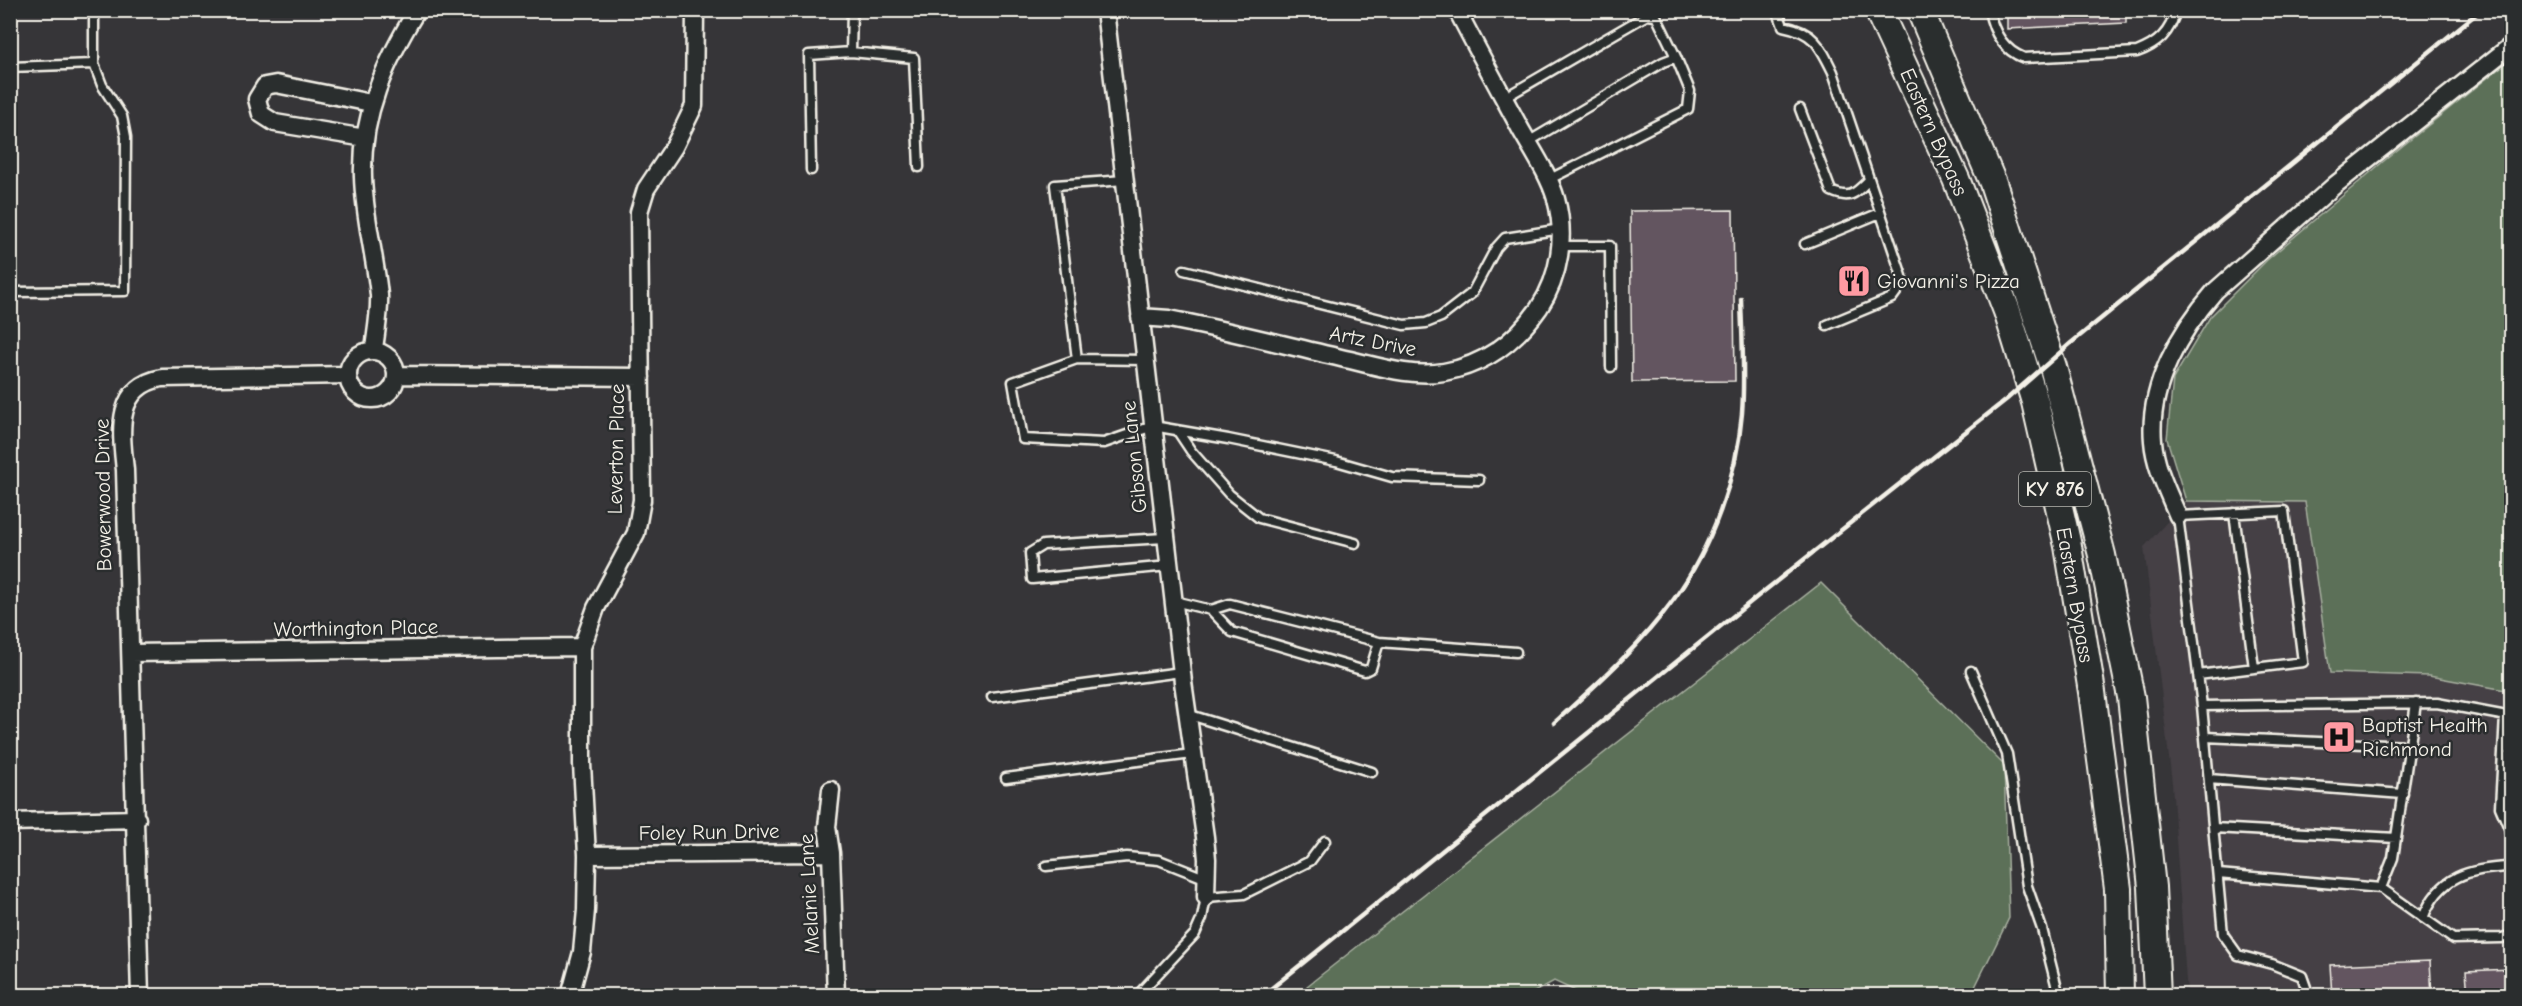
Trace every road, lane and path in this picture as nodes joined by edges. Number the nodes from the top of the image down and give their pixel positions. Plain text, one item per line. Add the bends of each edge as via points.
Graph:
1 (94, 10) edge
2 (417, 10) edge
3 (695, 10) edge
4 (852, 10) edge
5 (1105, 10) edge
6 (1457, 10) edge
7 (1777, 10) edge
8 (1878, 10) edge
9 (1920, 10) edge
10 (1989, 10) edge
11 (2176, 10) edge
12 (2511, 45) edge
13 (851, 52) junction
14 (1676, 57) junction
15 (94, 64) junction
16 (10, 67) edge
17 (1504, 98) junction
18 (371, 103) junction
19 (1800, 109) dead end
20 (365, 138) junction
21 (1528, 142) junction
22 (919, 168) dead end
23 (811, 170) dead end
24 (1125, 180) junction
25 (1548, 180) junction
26 (1869, 180) junction
27 (1880, 213) junction
28 (1561, 238) junction
29 (1805, 244) dead end
30 (1184, 270) dead end
31 (10, 292) edge
32 (1140, 317) junction
33 (1827, 326) dead end
34 (374, 349) junction
35 (1077, 359) junction
36 (1145, 360) junction
37 (1611, 367) dead end
38 (348, 375) junction
39 (397, 375) junction
40 (640, 377) junction
41 (1153, 426) junction
42 (1177, 430) junction
43 (1479, 480) dead end
44 (2234, 513) junction
45 (2178, 516) junction
46 (1165, 538) junction
47 (1355, 543) dead end
48 (1169, 566) junction
49 (1173, 601) junction
50 (1211, 610) junction
51 (1379, 642) junction
52 (582, 647) junction
53 (1516, 652) dead end
54 (131, 653) junction
55 (2253, 668) junction
56 (1971, 671) dead end
57 (1182, 672) junction
58 (2198, 675) junction
59 (992, 697) dead end
60 (2416, 703) junction
61 (2202, 706) junction
62 (1187, 714) junction
63 (2508, 717) edge
64 (2205, 737) junction
65 (2409, 746) junction
66 (1192, 754) junction
67 (1372, 772) dead end
68 (1006, 778) dead end
69 (2209, 779) junction
70 (831, 790) dead end
71 (2403, 794) junction
72 (137, 819) junction
73 (10, 822) edge
74 (2214, 828) junction
75 (2511, 835) edge
76 (2396, 838) junction
77 (1325, 841) dead end
78 (831, 853) junction
79 (587, 855) junction
80 (1046, 866) dead end
81 (2511, 867) edge
82 (2218, 874) junction
83 (1207, 880) junction
84 (2381, 888) junction
85 (1206, 897) junction
86 (2423, 918) junction
87 (2511, 935) edge
88 (140, 996) edge
89 (570, 996) edge
90 (836, 996) edge
91 (1137, 996) edge
92 (2060, 996) edge
93 (2121, 996) edge
94 (2157, 996) edge
95 (2309, 996) edge

1 - 15 lane
2 - 18 street
3 - 40 street, Leverton Place via 694,106 674,147 646,189 639,212
4 - 13 lane
5 - 24 street, Gibson Lane
6 - 17 street, Artz Drive
7 - 26 lane via 1783,26 1808,33 1821,48 1833,72
8 - 93 main road, Eastern Bypass / KY 876 via 1956,179 2007,311 2035,402 2068,546 2092,692 2118,889
9 - 94 main road, Eastern Bypass / KY 876 via 1993,183 2053,367 2102,555 2131,697 2152,887
10 - 11 lane via 1995,32 2004,45 2024,57 2137,52 2163,38
12 - 45 street via 2335,185 2215,291 2199,310 2183,333 2162,379 2152,422 2159,468
13 - 22 lane via 914,58
13 - 23 lane via 809,56
14 - 17 lane via 1656,16 1647,15
14 - 21 lane
14 - 25 lane via 1690,91 1688,109
15 - 16 lane
15 - 31 lane via 102,86 122,116 126,137 125,291
17 - 21 street, Artz Drive
18 - 20 street
18 - 20 street via 276,84 265,86 256,99 261,114 275,123
19 - 26 lane via 1832,191 1843,197 1852,195
20 - 34 street via 363,178 379,297
21 - 25 street, Artz Drive
24 - 32 street, Gibson Lane
24 - 35 lane via 1055,185
25 - 28 street, Artz Drive via 1556,199
26 - 27 lane
27 - 29 lane
27 - 33 lane via 1902,276 1900,287 1892,298
28 - 30 lane via 1505,238 1472,293 1441,317 1404,325
28 - 32 street, Artz Drive via 1553,281 1544,300 1517,335 1481,360 1442,373 1393,370 1205,326
28 - 37 lane via 1610,246
32 - 36 street, Gibson Lane
34 - 38 street via 353,360
34 - 39 street via 388,357
35 - 36 lane
35 - 41 lane via 1013,382 1023,439 1104,443
36 - 41 street, Gibson Lane
38 - 39 street via 355,393 369,400 390,392
38 - 54 street, Bowerwood Drive via 162,378 146,381 135,392 124,407 122,436
39 - 40 street
40 - 52 street, Leverton Place via 642,500 636,533 596,608
41 - 42 lane
41 - 46 street, Gibson Lane
42 - 43 lane via 1336,461 1392,477
42 - 47 lane via 1229,494 1258,518
44 - 45 lane
44 - 55 lane
44 - 55 lane via 2283,511 2303,662
45 - 58 lane
46 - 48 street, Gibson Lane
46 - 48 lane via 1043,545 1030,553 1032,579
48 - 49 street, Gibson Lane
49 - 50 lane
49 - 57 street, Gibson Lane
50 - 51 lane via 1230,604
50 - 51 lane via 1232,632 1365,671 1371,668
51 - 53 lane
52 - 54 street, Worthington Place
52 - 79 street, Leverton Place
54 - 72 street, Bowerwood Drive
55 - 58 lane
56 - 92 lane via 2007,754 2026,886
57 - 59 lane
57 - 62 street, Gibson Lane
58 - 61 lane
60 - 61 lane
60 - 63 lane via 2437,703
60 - 65 lane
61 - 64 lane
62 - 66 street, Gibson Lane
62 - 67 lane
63 - 75 lane via 2500,807
64 - 65 lane
64 - 69 lane
65 - 71 lane
66 - 68 lane
66 - 83 street, Gibson Lane via 1205,837
69 - 71 lane
69 - 74 lane
70 - 78 street, Melanie Lane via 827,827
71 - 76 lane
72 - 73 street
72 - 88 street, Bowerwood Drive
74 - 76 lane
74 - 82 lane
76 - 84 lane
77 - 85 lane via 1310,861 1244,894
78 - 79 street, Foley Run Drive
78 - 90 street, Melanie Lane
79 - 89 street, Leverton Place via 582,952
80 - 83 lane via 1127,857 1159,860
81 - 86 lane via 2486,867 2452,878 2430,899
82 - 84 lane
82 - 95 lane via 2223,934 2238,955 2302,976
83 - 85 street, Gibson Lane
84 - 86 lane
85 - 91 lane via 1195,934
86 - 87 lane via 2452,939

